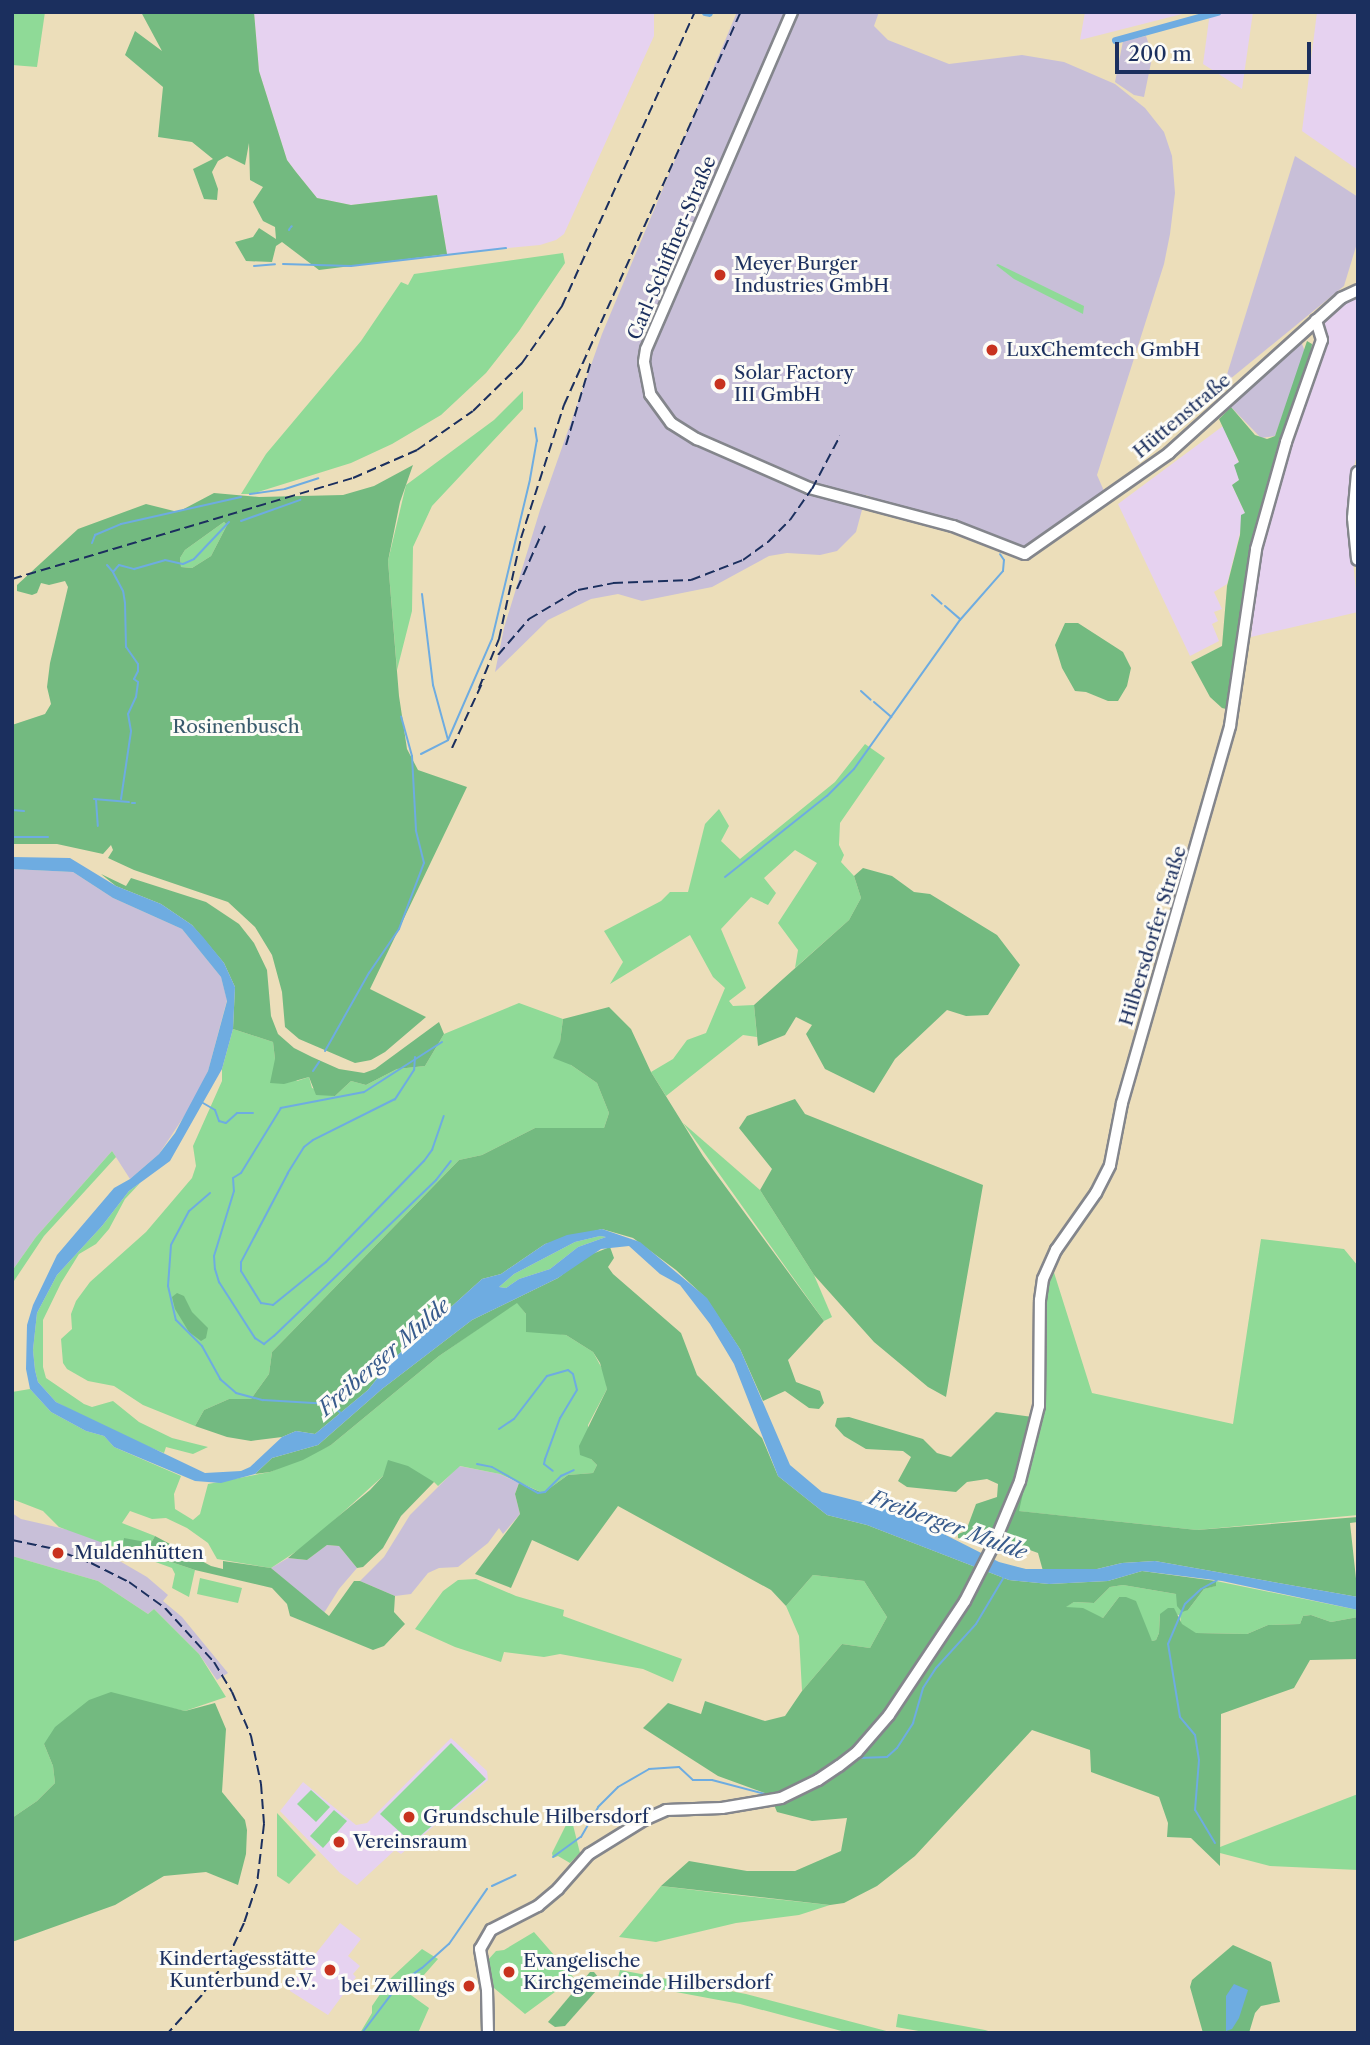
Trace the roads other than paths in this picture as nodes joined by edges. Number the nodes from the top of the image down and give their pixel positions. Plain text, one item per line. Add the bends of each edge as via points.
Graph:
1 (792, 12) edge
2 (1358, 290) edge
3 (1312, 323) junction
4 (1358, 473) edge
5 (1018, 553) joint
6 (1358, 559) edge
7 (488, 2033) edge

1 - 5 main road, Carl-Schiffner-Straße via 650,336 644,362 650,394 678,429 785,480 953,526
2 - 3 main road, Hüttenstraße via 1340,298
3 - 5 main road, Hüttenstraße via 1169,453 1041,544
3 - 7 main road, Hilbersdorfer Straße via 1322,340 1260,534 1230,726 1122,1103 1115,1149 1096,1193 1056,1250 1044,1279 1039,1406 1002,1528 965,1601 890,1715 857,1752 781,1798 722,1808 666,1810 644,1820 589,1854 538,1906 491,1930 480,1949
4 - 6 main road via 1354,517

